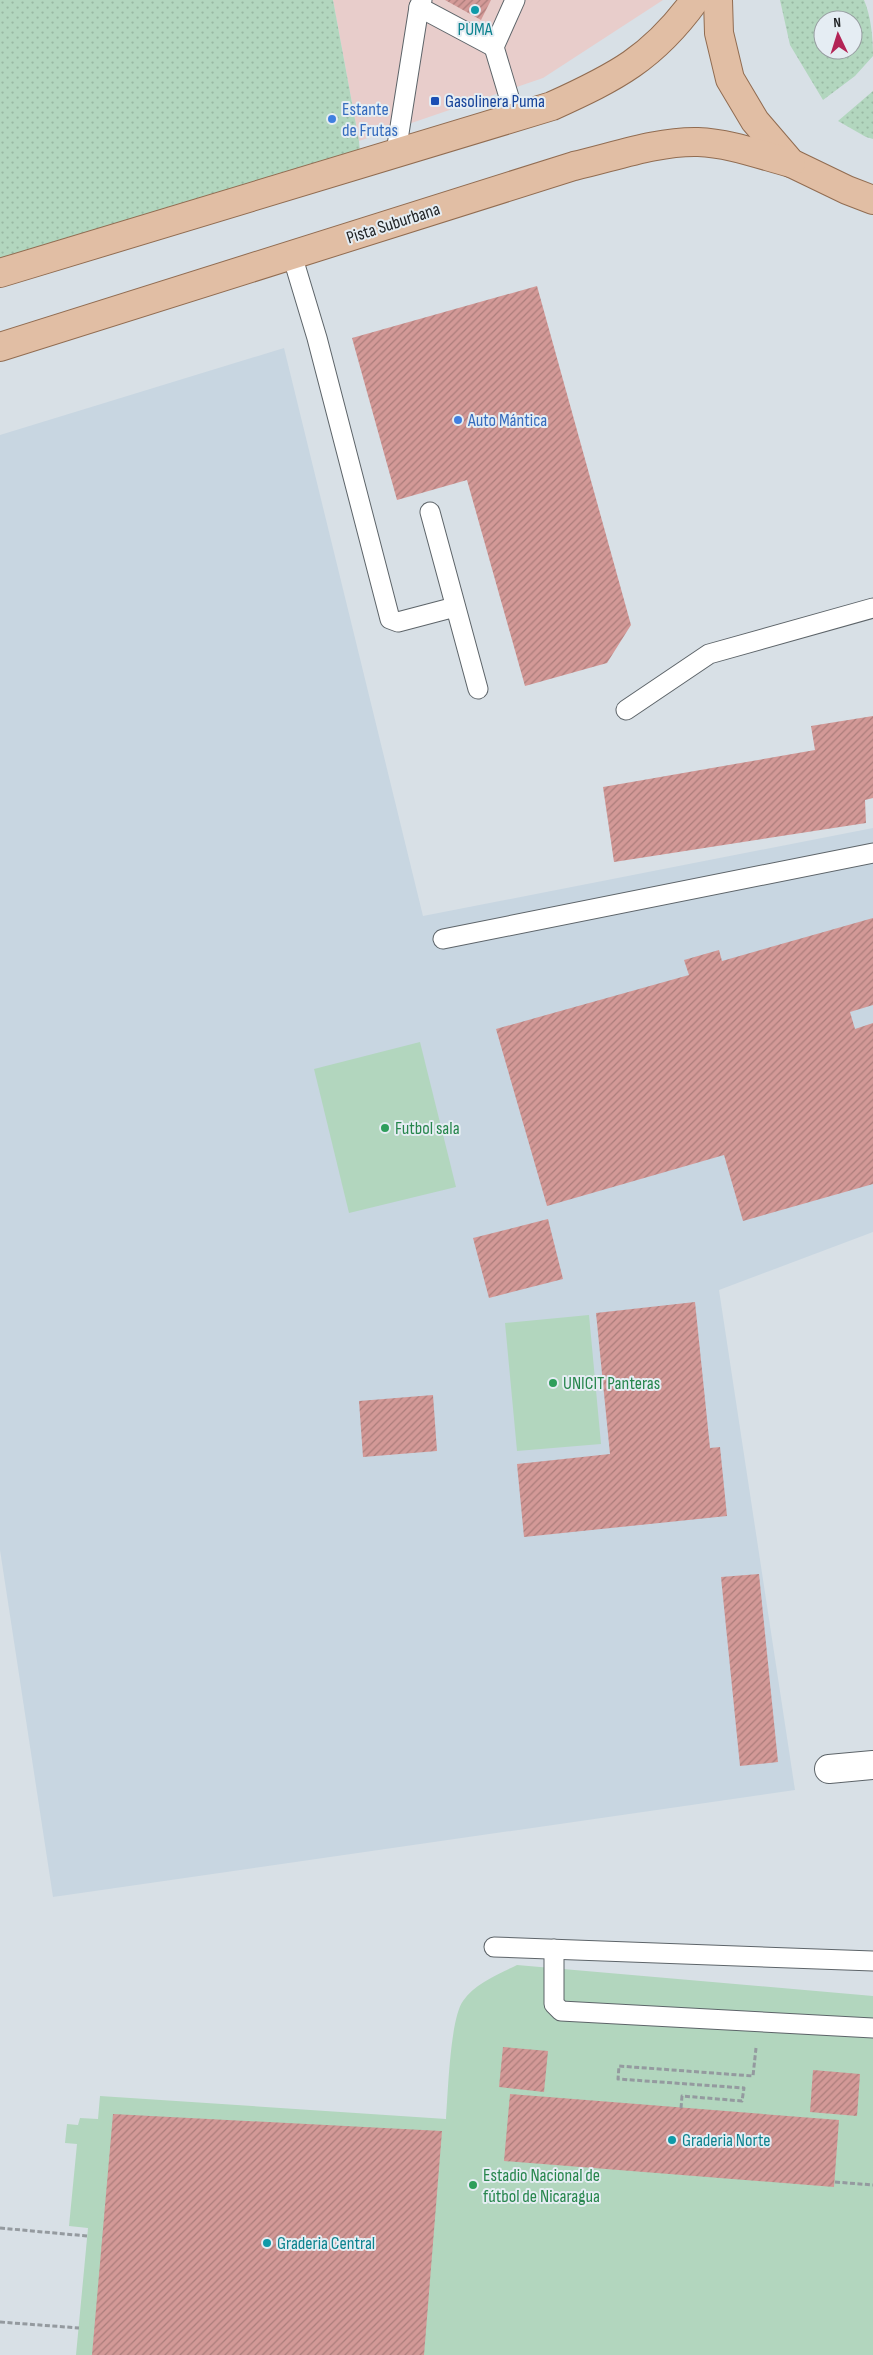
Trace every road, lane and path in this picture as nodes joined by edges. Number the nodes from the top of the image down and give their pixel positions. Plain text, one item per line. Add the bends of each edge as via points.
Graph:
1 (515, 0) edge
2 (696, 0) edge
3 (718, 0) edge
4 (420, 3) edge
5 (494, 46) junction
6 (515, 117) junction
7 (396, 152) junction
8 (791, 163) junction
9 (873, 200) edge
10 (292, 255) junction
11 (0, 273) edge
12 (0, 347) edge
13 (430, 512) dead end
14 (455, 608) junction
15 (873, 608) edge
16 (478, 689) dead end
17 (626, 710) dead end
18 (873, 853) edge
19 (443, 938) dead end
20 (873, 1764) edge
21 (829, 1769) dead end
22 (494, 1947) dead end
23 (554, 1949) junction
24 (873, 1961) edge
25 (873, 2028) edge
26 (754, 2076) dead end
27 (681, 2108) dead end
28 (835, 2182) dead end
29 (873, 2185) edge
30 (0, 2228) edge
31 (87, 2236) dead end
32 (0, 2322) edge
33 (79, 2328) dead end

1 - 5 lane
2 - 6 main road via 675,28 631,66 552,106
3 - 8 main road via 719,32 730,80 756,121
4 - 5 lane
4 - 7 lane
5 - 6 lane
6 - 7 main road
7 - 11 main road
8 - 9 main road
8 - 10 main road, Pista Suburbana via 714,144 672,144 574,166
10 - 12 main road, Pista Suburbana
10 - 14 lane via 317,338 390,619 398,622
13 - 14 lane
14 - 16 lane
15 - 17 lane via 709,654
18 - 19 lane
20 - 21 street
22 - 23 lane
23 - 24 lane
23 - 25 lane via 554,2004 561,2011
26 - 27 path via 619,2066 618,2079 744,2088 742,2101 682,2096
28 - 29 path
30 - 31 path
32 - 33 path

